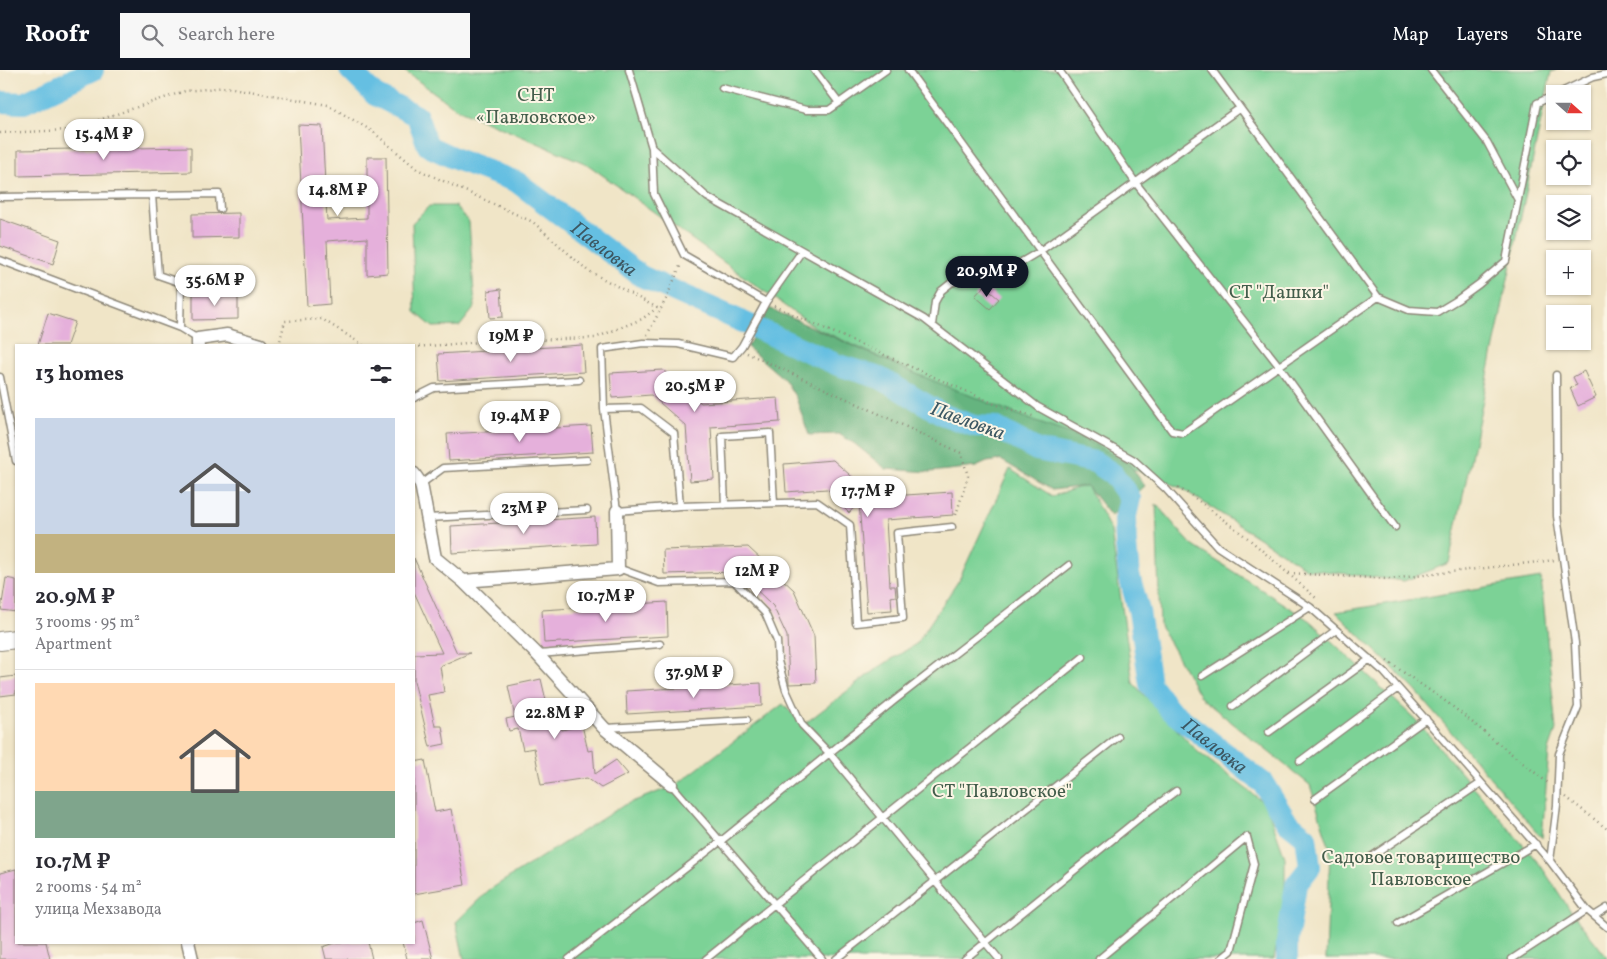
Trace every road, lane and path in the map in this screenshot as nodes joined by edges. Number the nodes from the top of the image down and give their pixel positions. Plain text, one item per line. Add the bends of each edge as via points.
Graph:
1 (629, 70) edge
2 (814, 70) edge
3 (886, 70) edge
4 (908, 70) edge
5 (1059, 70) edge
6 (1212, 70) edge
7 (1431, 70) edge
8 (1607, 74) edge
9 (1576, 85) edge
10 (722, 88) dead end
11 (1546, 99) edge
12 (839, 103) junction
13 (1240, 108) junction
14 (0, 133) edge
15 (652, 148) junction
16 (1135, 182) junction
17 (152, 195) junction
18 (0, 197) edge
19 (1518, 200) junction
20 (220, 209) dead end
21 (802, 251) junction
22 (1040, 251) junction
23 (0, 260) edge
24 (678, 273) dead end
25 (181, 283) junction
26 (230, 284) dead end
27 (1378, 297) junction
28 (766, 302) junction
29 (659, 309) junction
30 (932, 325) junction
31 (180, 328) junction
32 (198, 342) edge
33 (643, 343) junction
34 (258, 344) edge
35 (279, 344) edge
36 (361, 344) edge
37 (415, 347) edge
38 (740, 348) junction
39 (1280, 366) junction
40 (1556, 375) dead end
41 (0, 377) edge
42 (579, 380) dead end
43 (415, 398) edge
44 (604, 409) junction
45 (1041, 419) dead end
46 (15, 456) edge
47 (587, 460) dead end
48 (417, 479) edge
49 (1174, 486) dead end
50 (774, 503) junction
51 (725, 504) junction
52 (680, 506) junction
53 (587, 510) dead end
54 (617, 511) junction
55 (427, 518) junction
56 (952, 527) joint
57 (1395, 527) dead end
58 (1564, 559) junction
59 (1069, 565) dead end
60 (618, 568) junction
61 (1287, 573) junction
62 (463, 581) junction
63 (1316, 598) dead end
64 (1310, 607) junction
65 (1336, 630) junction
66 (15, 639) edge
67 (0, 641) edge
68 (660, 644) dead end
69 (537, 654) junction
70 (1083, 657) dead end
71 (1382, 658) dead end
72 (1370, 659) junction
73 (1202, 676) dead end
74 (1398, 688) junction
75 (1233, 706) dead end
76 (1426, 719) junction
77 (748, 720) dead end
78 (604, 728) junction
79 (1269, 732) dead end
80 (1118, 737) dead end
81 (830, 754) junction
82 (1300, 761) dead end
83 (1481, 783) junction
84 (671, 784) joint
85 (1558, 790) junction
86 (1176, 791) dead end
87 (1314, 799) dead end
88 (883, 818) junction
89 (1607, 829) edge
90 (721, 841) junction
91 (1536, 844) junction
92 (1371, 857) dead end
93 (1550, 861) junction
94 (935, 881) junction
95 (775, 904) junction
96 (1607, 908) edge
97 (1587, 910) junction
98 (1594, 916) junction
99 (1398, 923) dead end
100 (1607, 927) edge
101 (986, 943) junction
102 (188, 944) edge
103 (192, 959) edge
104 (569, 959) edge
105 (706, 959) edge
106 (822, 959) edge
107 (836, 959) edge
108 (965, 959) edge
109 (999, 959) edge
110 (1099, 959) edge
111 (1221, 959) edge
112 (1512, 959) edge

1 - 15 lane
2 - 12 lane
3 - 12 lane
4 - 22 lane
5 - 16 lane
6 - 13 lane
7 - 19 lane via 1487,142
8 - 9 lane
10 - 12 lane via 806,110 829,110
11 - 19 lane via 1537,103
13 - 16 lane
13 - 27 lane
14 - 29 path via 69,130 185,91 228,87 328,105 372,131 417,170 533,222 587,270
15 - 21 lane via 707,197
15 - 28 lane via 654,194 684,255
16 - 22 lane
16 - 39 lane
17 - 18 lane
17 - 20 lane via 219,194
17 - 25 lane via 158,275
19 - 27 lane via 1506,261 1457,300 1437,312 1409,310
21 - 28 lane
21 - 30 lane
22 - 30 lane via 1002,273 951,283 935,302
22 - 39 lane via 1172,431 1184,433
23 - 31 lane
24 - 29 path
25 - 26 lane
25 - 31 lane
27 - 39 lane
28 - 38 lane
28 - 45 path via 997,405
29 - 33 path
29 - 37 path via 595,338
30 - 64 lane via 1038,408 1134,460 1166,489 1218,548
31 - 32 lane
32 - 34 street via 227,335
33 - 38 lane via 678,344 734,356
33 - 44 lane via 602,349
35 - 36 path via 285,321 322,319
38 - 56 path via 961,454 968,476
39 - 57 lane
40 - 58 lane via 1557,516
41 - 46 lane
42 - 43 lane via 434,388
44 - 52 lane via 641,408 674,432
44 - 54 lane
47 - 48 lane via 443,468
48 - 55 street
49 - 61 path via 1249,539
50 - 51 lane
50 - 51 lane via 770,433 722,436
50 - 56 lane via 817,502 850,525 856,623 903,618 897,533
51 - 52 lane
52 - 54 lane
53 - 55 lane
54 - 60 street
55 - 62 street via 436,558
58 - 61 path via 1390,579
58 - 85 lane via 1575,643 1578,707 1559,754
59 - 81 lane
60 - 62 street
60 - 81 lane via 659,583 734,581 765,613 777,640 778,661 786,690 802,725
61 - 63 path
62 - 69 street
64 - 65 lane
64 - 73 lane
65 - 72 lane
65 - 75 lane
66 - 67 street
68 - 69 lane
69 - 78 street
70 - 88 lane
71 - 85 path via 1448,703
72 - 74 lane
72 - 79 lane
74 - 76 lane
74 - 82 lane
76 - 83 lane
76 - 87 lane
77 - 78 lane
78 - 84 street
80 - 94 lane
81 - 88 lane
81 - 90 lane
83 - 91 lane
83 - 92 lane
84 - 90 lane
85 - 89 path
85 - 93 lane
86 - 101 lane
88 - 94 lane
88 - 95 lane
90 - 95 lane
90 - 104 lane
91 - 93 lane
91 - 99 lane
93 - 97 lane
94 - 101 lane
94 - 107 lane
95 - 105 lane
95 - 106 lane
96 - 98 lane
97 - 98 lane
97 - 112 lane
98 - 100 lane
101 - 108 lane
101 - 109 lane
102 - 103 street
110 - 111 lane via 1247,837 1254,864 1231,951

